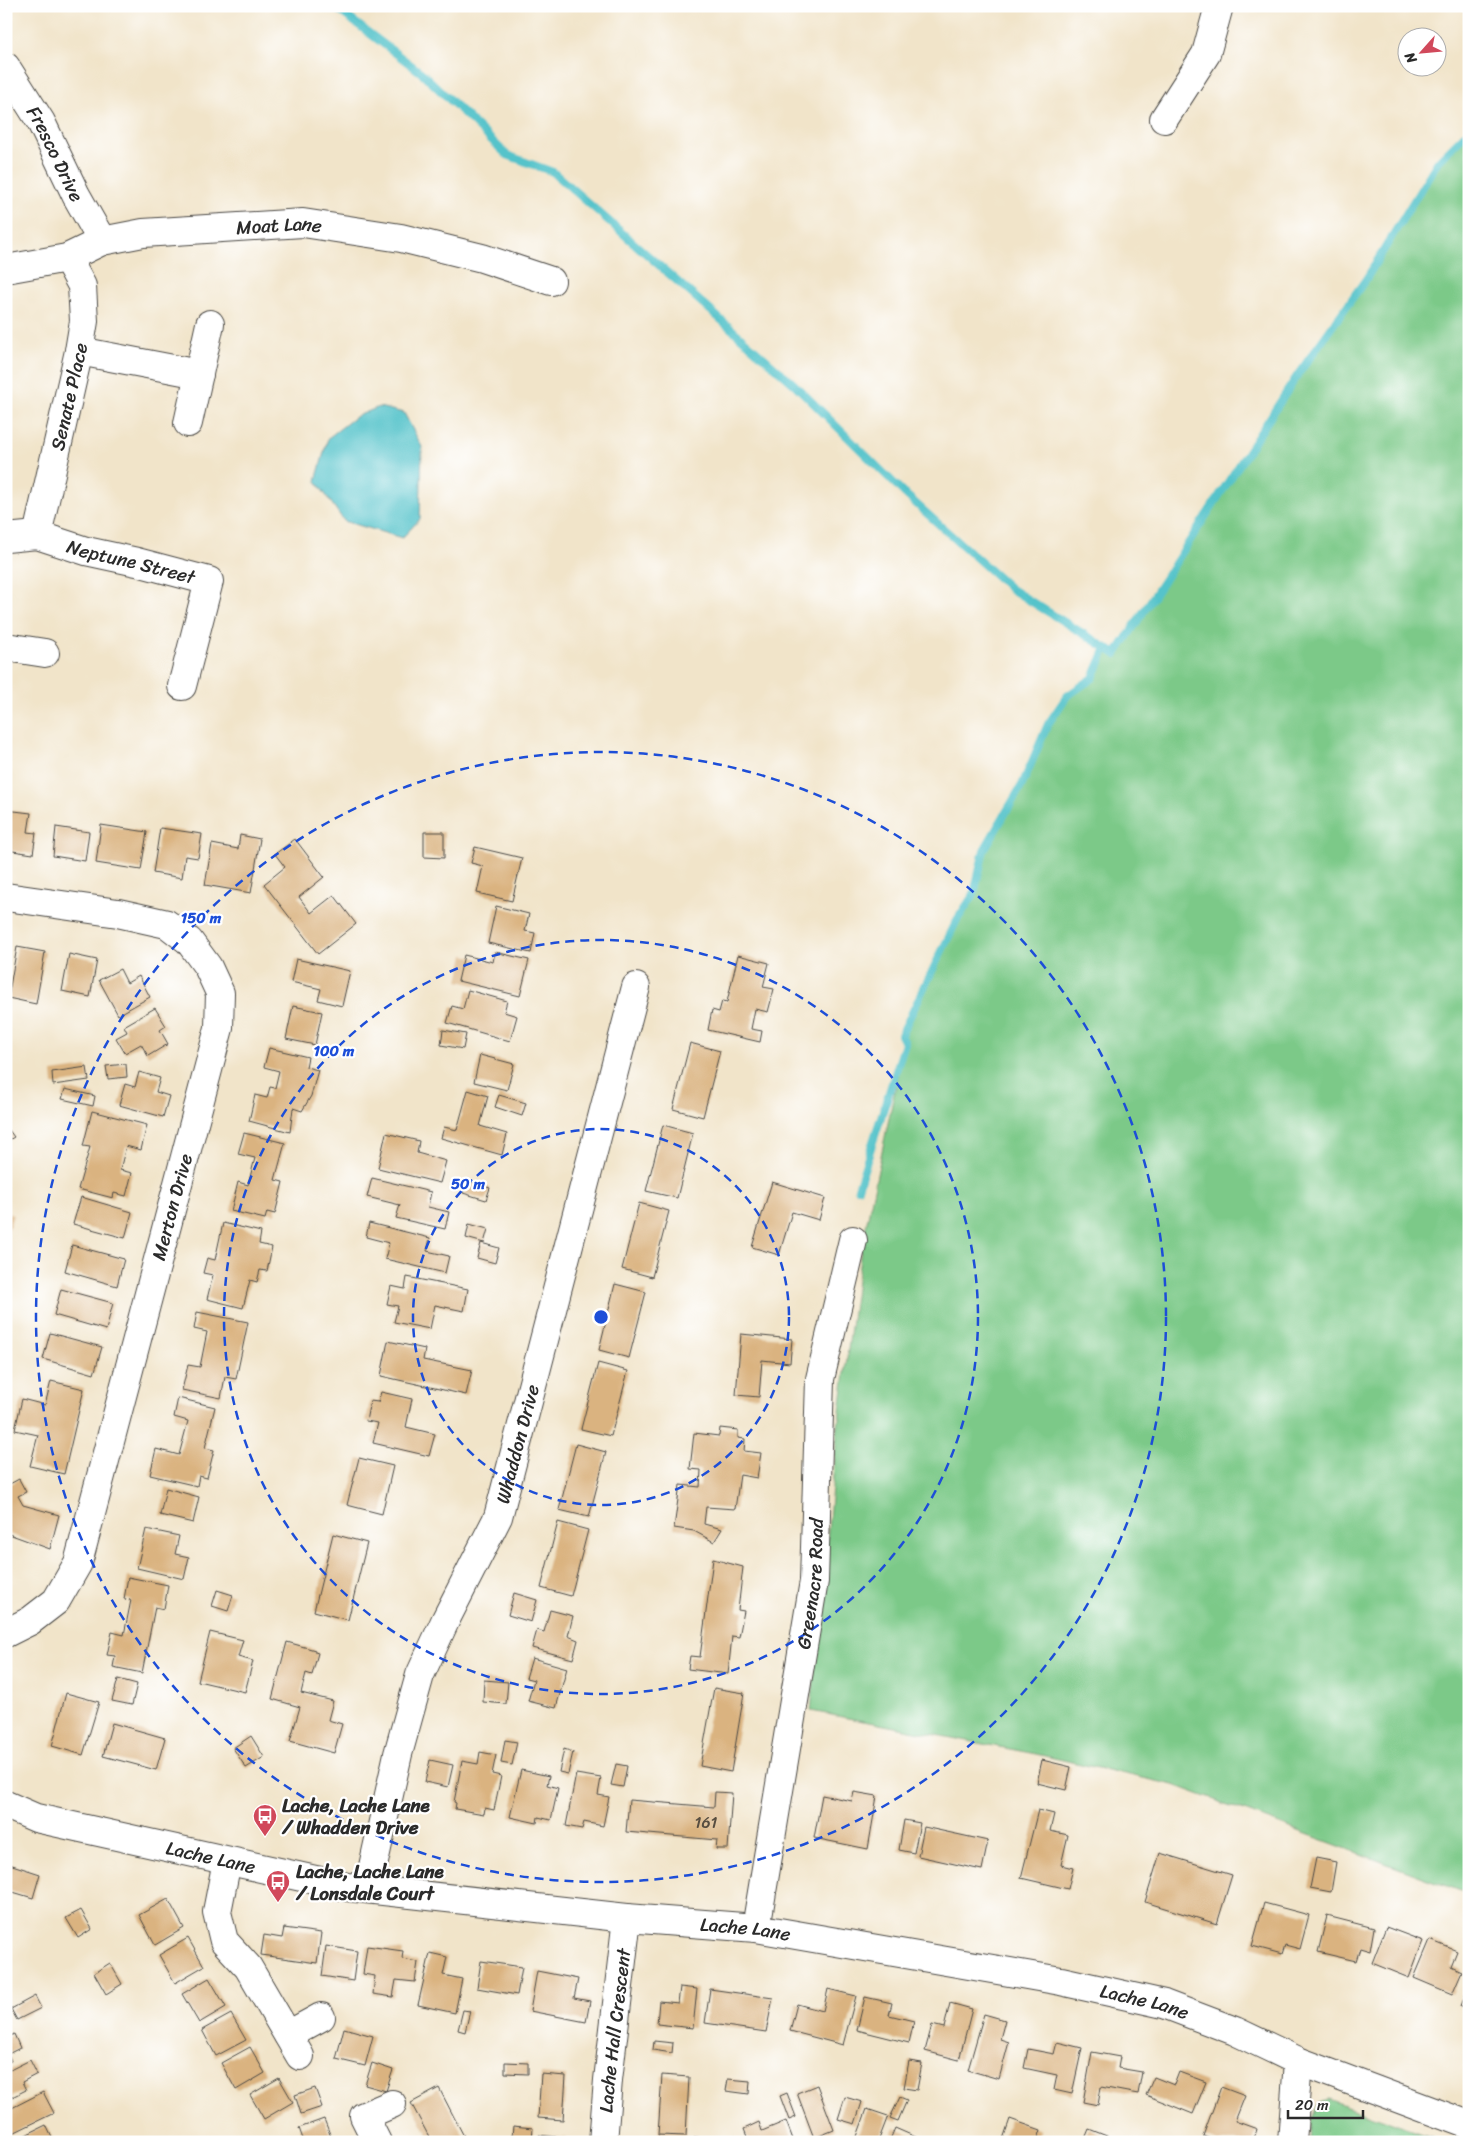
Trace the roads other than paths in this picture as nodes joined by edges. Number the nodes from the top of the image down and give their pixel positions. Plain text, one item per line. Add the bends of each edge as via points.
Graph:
1 (1218, 6) edge
2 (6, 67) edge
3 (1164, 120) dead end
4 (102, 241) junction
5 (67, 258) junction
6 (6, 268) edge
7 (551, 281) dead end
8 (210, 324) dead end
9 (79, 351) junction
10 (199, 374) junction
11 (188, 423) dead end
12 (37, 535) junction
13 (6, 538) edge
14 (6, 647) edge
15 (44, 653) dead end
16 (182, 686) dead end
17 (6, 897) edge
18 (636, 987) dead end
19 (853, 1240) dead end
20 (6, 1633) edge
21 (6, 1805) edge
22 (227, 1861) junction
23 (368, 1889) junction
24 (627, 1918) junction
25 (756, 1928) junction
26 (321, 2017) dead end
27 (1298, 2061) junction
28 (392, 2104) dead end
29 (1469, 2125) edge
30 (377, 2142) edge
31 (604, 2142) edge
32 (1292, 2142) edge

1 - 3 street via 1206,54
2 - 4 street, Fresco Drive via 41,122
4 - 5 street, Moat Lane
4 - 7 street, Moat Lane via 143,233 303,223 401,238 482,258
5 - 6 street, Moat Lane
5 - 9 street, Senate Place via 82,286 84,321
8 - 10 street
9 - 10 street
9 - 12 street, Senate Place
10 - 11 street
12 - 13 street, Neptune Street
12 - 16 street, Neptune Street via 86,551 209,581
14 - 15 street
17 - 20 street, Merton Drive via 118,913 168,924 189,941 208,967 220,993 219,1028 78,1563 56,1600 30,1621
18 - 23 street, Whaddon Drive via 498,1517 420,1675 398,1754
19 - 25 street, Greenacre Road via 820,1379 814,1581
21 - 22 street, Lache Lane via 36,1818
22 - 23 street, Lache Lane
22 - 26 street via 217,1912 224,1941 248,1967 294,2045
23 - 24 street, Lache Lane
24 - 25 street, Lache Lane
24 - 31 street, Lache Hall Crescent
25 - 27 street, Lache Lane via 1061,1981 1164,2004 1235,2031
27 - 29 street, Lache Lane
27 - 32 street
28 - 30 street via 364,2116

